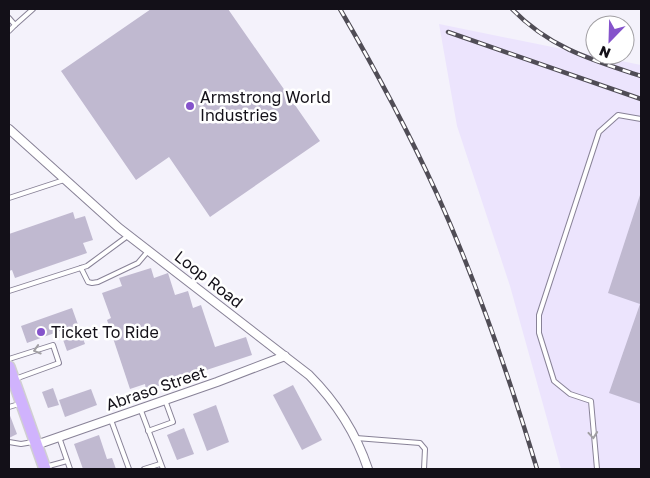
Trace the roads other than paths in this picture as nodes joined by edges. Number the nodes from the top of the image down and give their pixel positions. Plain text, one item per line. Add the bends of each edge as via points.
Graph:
1 (33, 9) edge
2 (9, 18) edge
3 (15, 25) junction
4 (9, 32) edge
5 (641, 119) edge
6 (9, 129) edge
7 (64, 180) junction
8 (9, 198) edge
9 (129, 235) junction
10 (149, 250) junction
11 (81, 268) junction
12 (9, 291) edge
13 (285, 356) junction
14 (9, 359) edge
15 (11, 375) edge
16 (165, 400) junction
17 (21, 403) junction
18 (9, 407) edge
19 (140, 408) junction
20 (110, 418) junction
21 (148, 431) junction
22 (59, 437) junction
23 (356, 438) junction
24 (9, 442) edge
25 (36, 443) junction
26 (67, 461) junction
27 (160, 464) junction
28 (45, 468) edge
29 (70, 469) edge
30 (129, 469) edge
31 (144, 469) edge
32 (163, 469) edge
33 (368, 469) edge
34 (424, 469) edge
35 (597, 469) edge

1 - 3 lane
2 - 3 lane
3 - 4 lane
5 -> 35 lane via 618,115 599,132 539,315 539,333 554,381 570,394 591,401
6 - 7 street, Loop Road
7 - 8 lane
7 - 9 street, Loop Road
9 - 10 street, Loop Road
9 - 11 lane
10 - 11 lane via 138,263 98,282 88,282
10 - 13 street, Loop Road
11 - 12 lane
13 - 16 street, Abraso Street
13 - 23 street, Loop Road via 309,375 332,400
15 -> 14 lane via 58,363 53,345
15 - 17 main road
16 - 19 street, Abraso Street
16 - 21 lane via 173,422
17 - 18 lane
17 - 25 main road
19 - 20 street, Abraso Street
19 - 21 lane
20 - 22 street, Abraso Street
20 - 30 lane
21 - 27 lane
22 - 25 street, Abraso Street
22 - 26 lane
23 - 33 street, Loop Road
23 - 34 lane via 420,443 425,449
24 - 25 lane
25 - 28 main road
26 - 28 lane
26 - 29 lane
27 - 31 lane
27 - 32 lane

